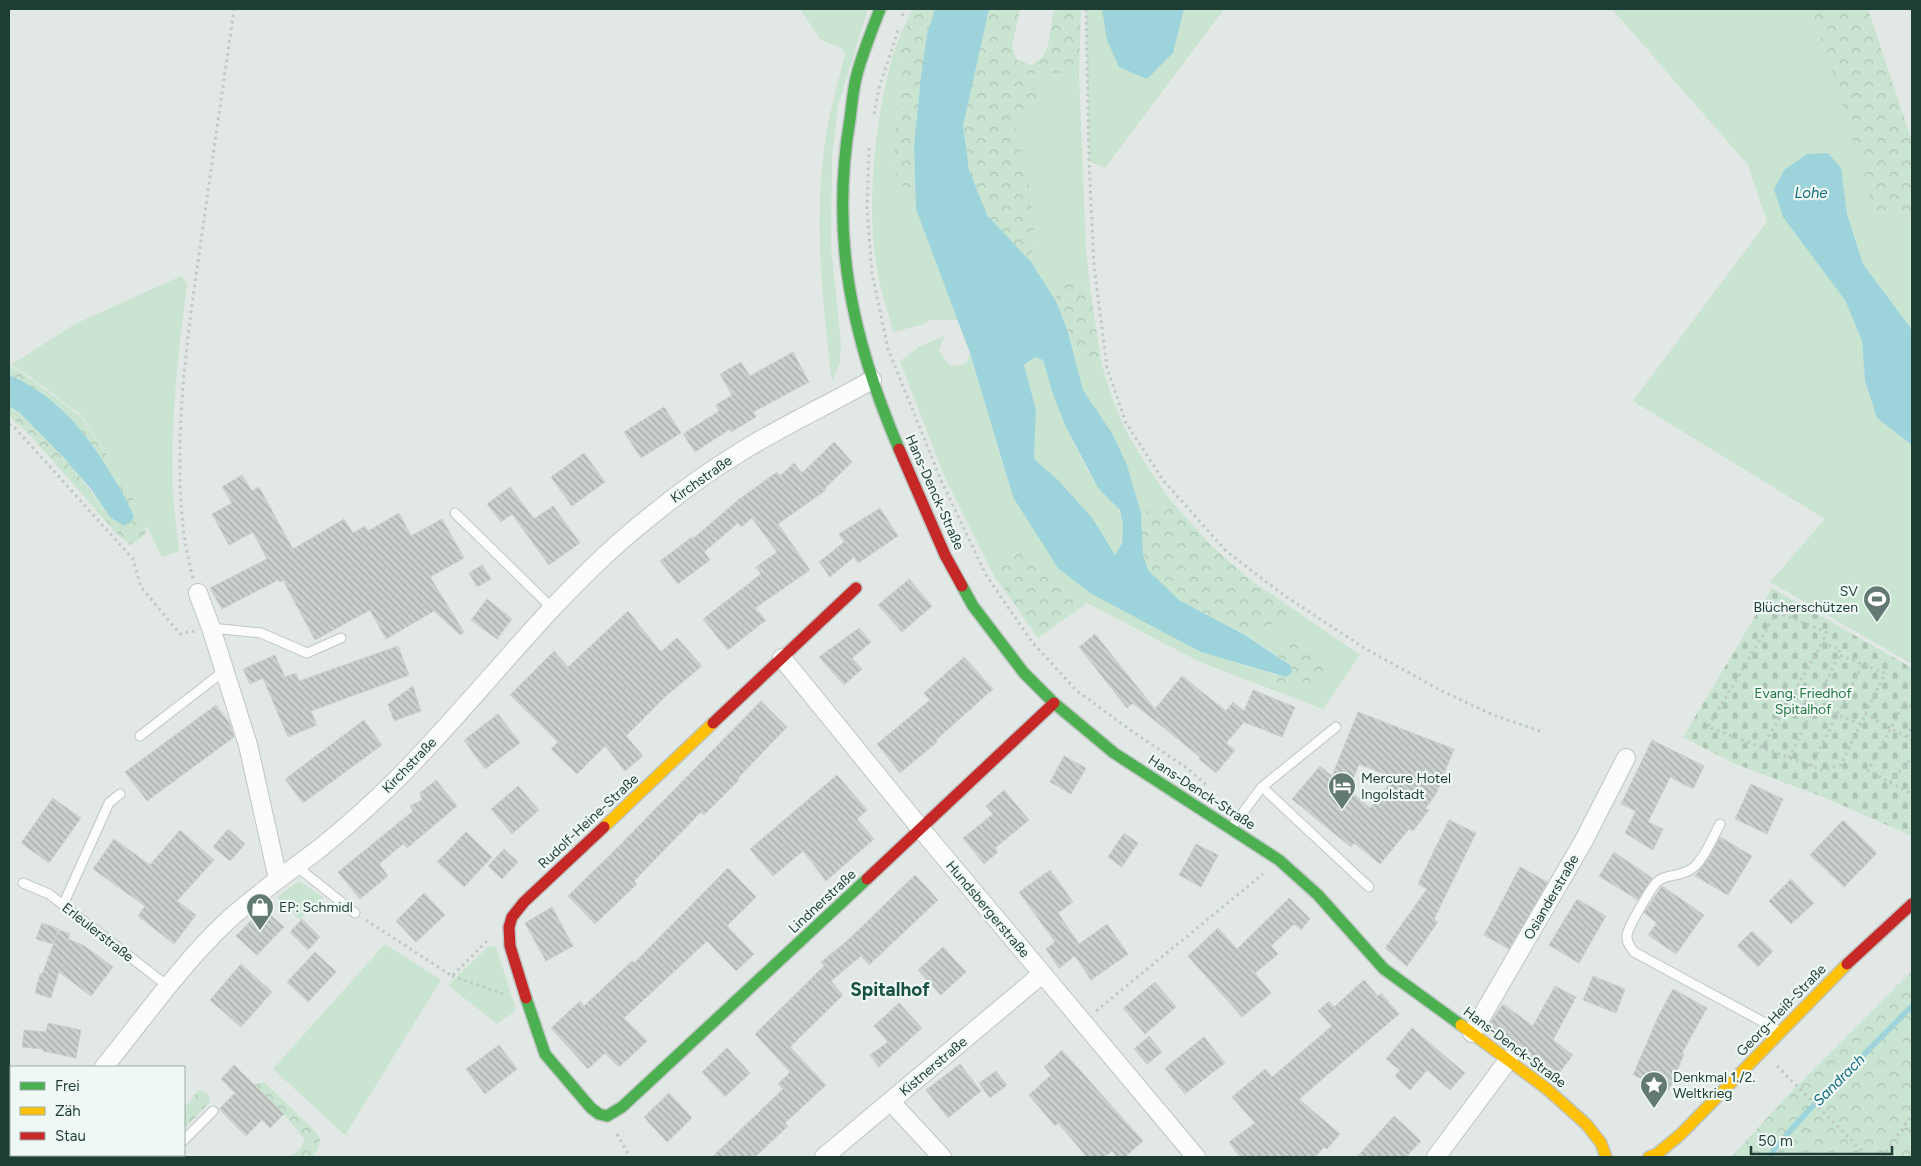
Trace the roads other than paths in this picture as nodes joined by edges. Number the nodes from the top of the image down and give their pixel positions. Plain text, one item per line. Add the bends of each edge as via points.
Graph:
1 (880, 9) edge
2 (872, 380) junction
3 (455, 513) dead end
4 (856, 588) dead end
5 (198, 593) road end
6 (553, 609) junction
7 (212, 628) junction
8 (340, 638) dead end
9 (782, 658) junction
10 (224, 671) junction
11 (1054, 703) junction
12 (1336, 727) dead end
13 (140, 736) dead end
14 (1626, 758) dead end
15 (1262, 787) junction
16 (120, 794) dead end
17 (1720, 824) dead end
18 (1231, 828) junction
19 (921, 829) junction
20 (296, 866) junction
21 (278, 879) junction
22 (23, 883) dead end
23 (1369, 887) dead end
24 (1912, 904) edge
25 (63, 905) junction
26 (355, 913) road end
27 (1042, 974) junction
28 (169, 987) junction
29 (528, 1002) joint
30 (1781, 1031) junction
31 (1472, 1033) junction
32 (1509, 1059) junction
33 (105, 1066) edge
34 (891, 1102) junction
35 (212, 1111) dead end
36 (185, 1139) edge
37 (824, 1157) edge
38 (942, 1157) edge
39 (1196, 1157) edge
40 (1436, 1157) edge
41 (1606, 1157) edge
42 (1649, 1157) edge

1 - 2 street, Hans-Denck-Straße via 857,74 844,152 842,222 849,294
2 - 6 street, Kirchstraße via 740,452 695,482 623,539
2 - 11 street, Hans-Denck-Straße via 924,508 973,606 1024,673
3 - 6 lane
4 - 9 street, Rudolf-Heine-Straße
5 - 7 street
6 - 20 street, Kirchstraße via 397,779 358,816
7 - 8 lane via 261,633 307,653
7 - 10 street
9 - 19 street, Hundsbergerstraße
9 - 29 street, Rudolf-Heine-Straße via 524,902 511,918 510,946
10 - 13 lane
10 - 21 street via 248,745
11 - 18 street, Hans-Denck-Straße via 1114,753
11 - 19 street, Lindnerstraße
12 - 15 lane
14 - 31 street, Osianderstraße via 1583,842
15 - 18 lane
15 - 23 lane
16 - 25 lane via 109,803
17 - 30 lane via 1697,865 1659,881 1652,888 1627,934 1628,944 1634,952
18 - 31 street, Hans-Denck-Straße via 1279,860 1318,895 1384,969
19 - 27 street, Hundsbergerstraße
19 - 29 street, Lindnerstraße via 622,1108 607,1116 591,1108 545,1054
20 - 21 street, Kirchstraße
20 - 26 lane
21 - 28 street, Kirchstraße via 226,923
22 - 25 lane, Erleulerstraße via 49,894
24 - 30 street, Georg-Heiß-Straße
25 - 28 lane, Erleulerstraße
27 - 34 street, Kistnerstraße
27 - 39 street, Hundsbergerstraße
28 - 33 street, Kirchstraße
30 - 42 street, Georg-Heiß-Straße via 1681,1134
31 - 32 street, Hans-Denck-Straße
32 - 40 street
32 - 41 street, Hans-Denck-Straße via 1587,1125 1601,1143
34 - 37 street, Kistnerstraße
34 - 38 street
35 - 36 lane

